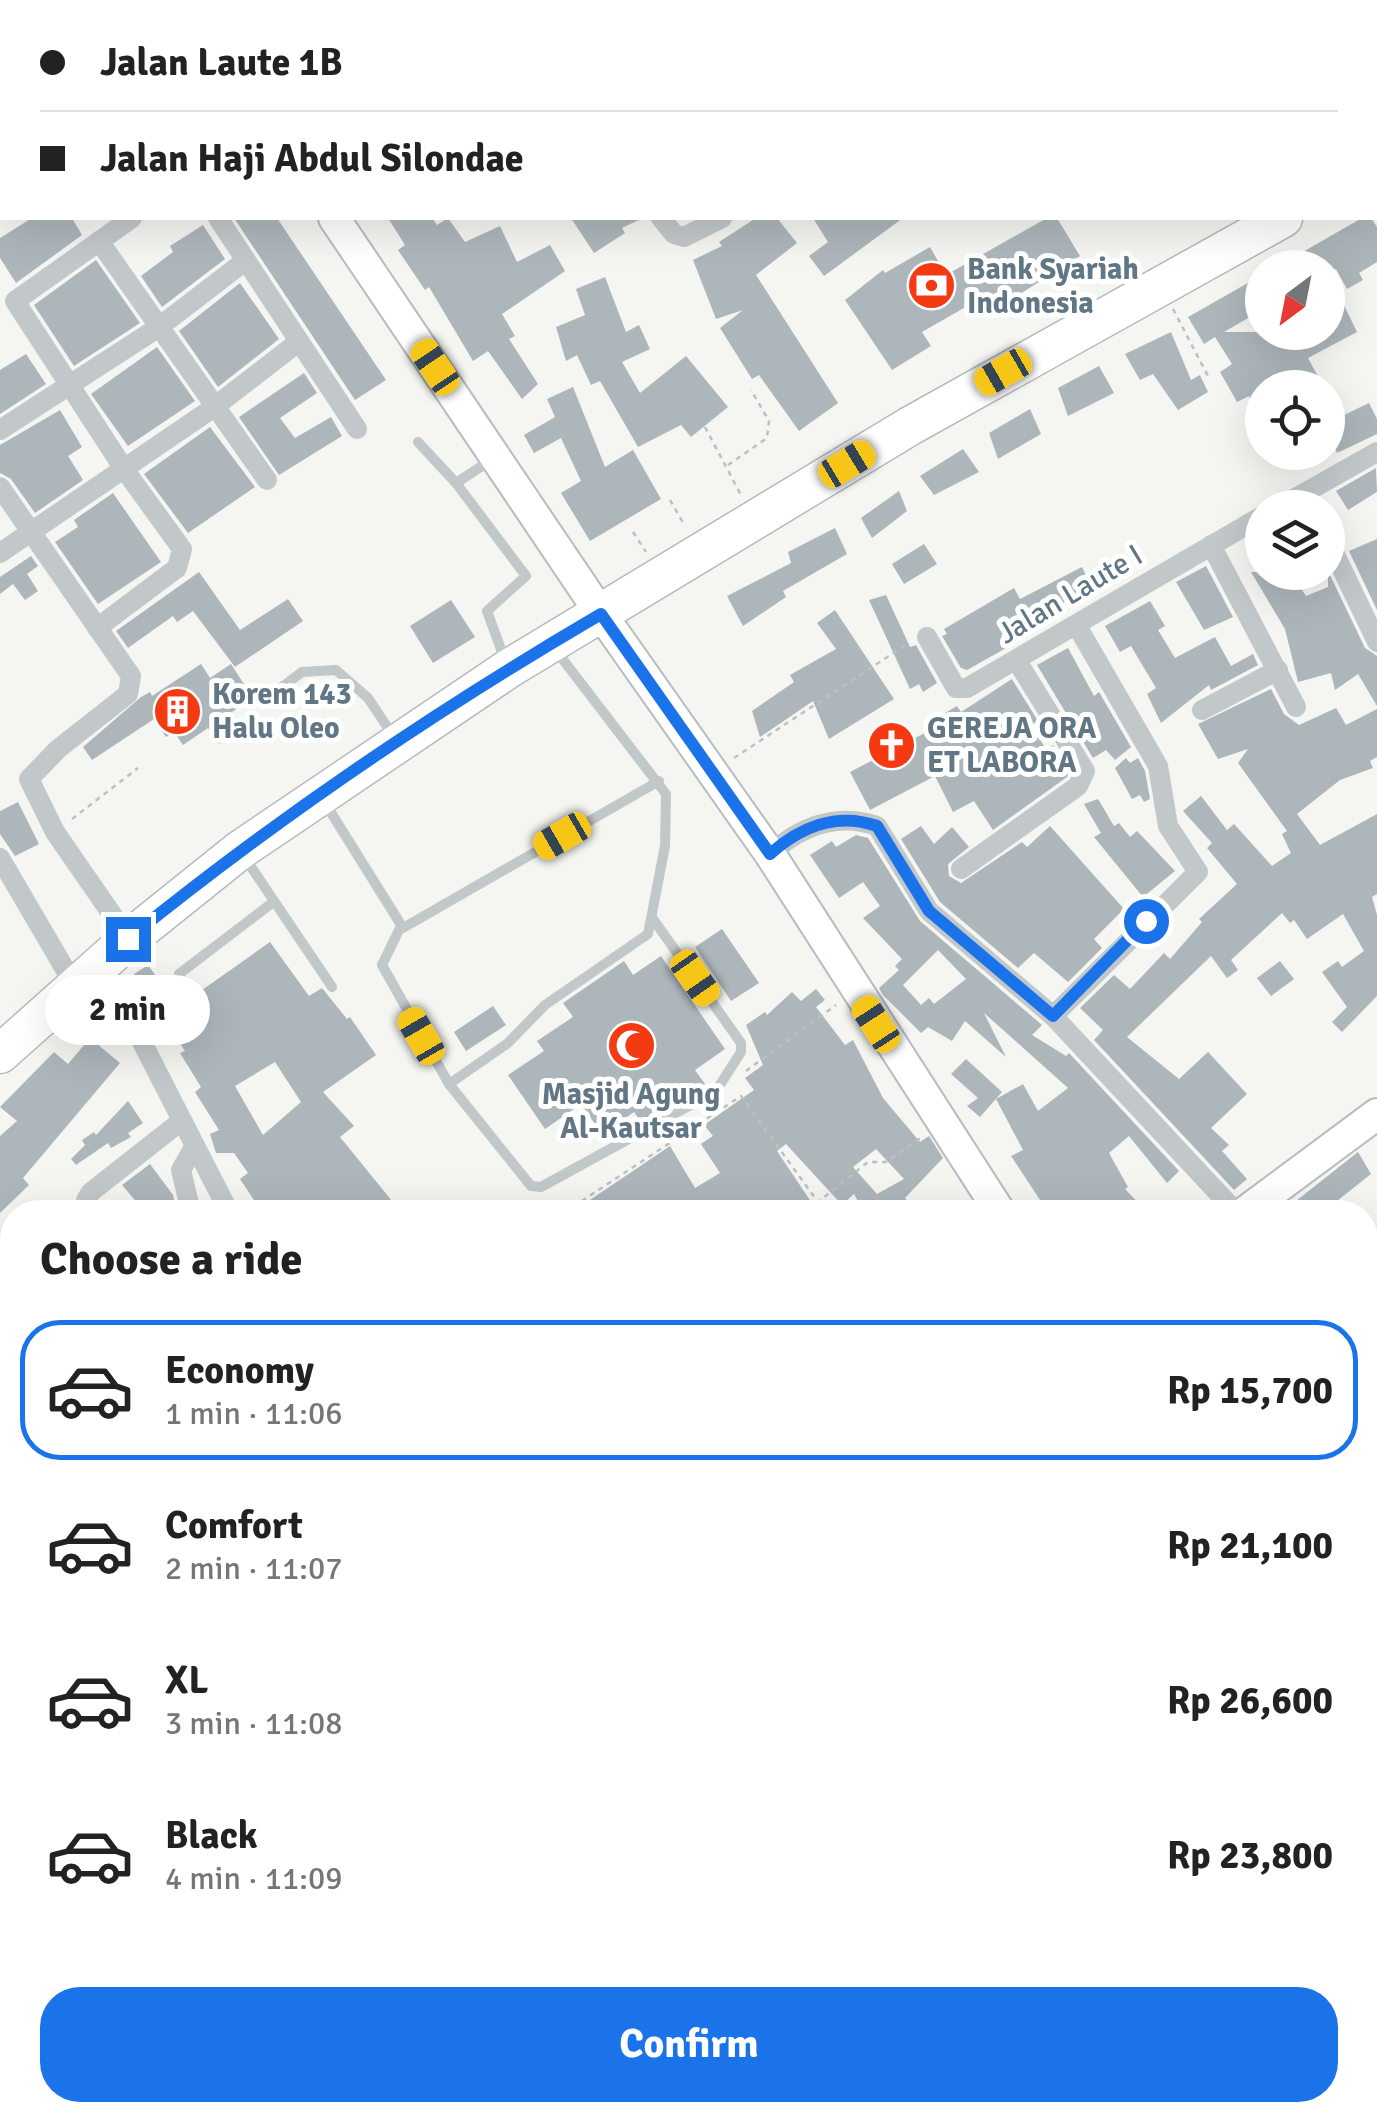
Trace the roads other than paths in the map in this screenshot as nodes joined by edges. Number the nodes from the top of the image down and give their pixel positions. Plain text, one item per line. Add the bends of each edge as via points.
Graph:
1 (129, 220) edge
2 (219, 220) edge
3 (335, 220) edge
4 (663, 220) edge
5 (718, 220) edge
6 (1279, 220) edge
7 (99, 241) junction
8 (245, 261) junction
9 (158, 327) junction
10 (297, 343) junction
11 (70, 386) junction
12 (213, 408) junction
13 (357, 429) dead end
14 (0, 430) edge
15 (418, 442) dead end
16 (1377, 452) edge
17 (496, 457) junction
18 (124, 470) junction
19 (267, 480) dead end
20 (456, 483) junction
21 (0, 488) edge
22 (1322, 490) edge
23 (1245, 526) edge
24 (30, 535) junction
25 (1211, 545) junction
26 (0, 553) edge
27 (1345, 575) edge
28 (601, 614) junction
29 (1077, 626) junction
30 (96, 628) junction
31 (927, 636) dead end
32 (1377, 642) edge
33 (550, 643) junction
34 (1017, 661) junction
35 (508, 669) junction
36 (1278, 670) junction
37 (282, 686) dead end
38 (1296, 707) dead end
39 (1202, 710) dead end
40 (398, 742) junction
41 (658, 781) junction
42 (320, 795) junction
43 (240, 850) junction
44 (770, 854) junction
45 (0, 858) edge
46 (960, 869) dead end
47 (272, 904) junction
48 (653, 918) junction
49 (400, 928) junction
50 (102, 964) junction
51 (179, 974) dead end
52 (332, 987) dead end
53 (1053, 1016) junction
54 (0, 1054) edge
55 (450, 1084) junction
56 (1377, 1114) edge
57 (180, 1122) junction
58 (193, 1149) junction
59 (86, 1200) edge
60 (188, 1200) edge
61 (222, 1200) edge
62 (992, 1200) edge
63 (1225, 1200) edge
64 (1261, 1200) edge

1 - 7 street
2 - 8 street
3 - 17 street
4 - 5 street via 684,237
6 - 28 highway via 1011,367
7 - 9 street
7 - 11 street via 15,300
8 - 9 street
8 - 10 street
9 - 11 street
9 - 12 street
10 - 12 street
10 - 13 street
11 - 14 street
11 - 18 street
12 - 18 street
12 - 19 street
15 - 20 lane
16 - 22 street
17 - 20 lane
17 - 28 street
18 - 24 street
18 - 30 street via 184,557
20 - 35 lane via 526,576 487,611
21 - 24 street
23 - 25 street, Jalan Laute I
24 - 26 street
24 - 30 street
25 - 29 street, Jalan Laute I
25 - 36 street
27 - 32 street
28 - 33 highway
28 - 44 street
29 - 34 street, Jalan Laute I
29 - 53 street via 1158,766 1168,826 1198,872
30 - 50 street via 131,676 131,690 31,773
31 - 34 street, Jalan Laute I via 956,688
33 - 35 highway
33 - 41 lane
34 - 46 street via 1085,771 1078,786
35 - 40 highway
36 - 38 street
36 - 39 street
37 - 40 lane via 302,672 336,670 368,698
40 - 42 highway
41 - 48 lane via 669,806
41 - 49 lane
42 - 43 highway
42 - 49 lane
43 - 47 lane
43 - 50 highway
44 - 53 street via 814,825 877,826 929,911
44 - 62 street
45 - 50 street
47 - 51 lane
47 - 52 lane
48 - 55 lane via 642,939 544,1005 508,1043
48 - 55 lane via 740,1043 722,1086 541,1188 531,1186
49 - 55 lane via 382,965
50 - 54 highway
50 - 57 street
53 - 63 street
56 - 64 street
57 - 58 street
57 - 59 street
58 - 60 street via 180,1170
58 - 61 street

